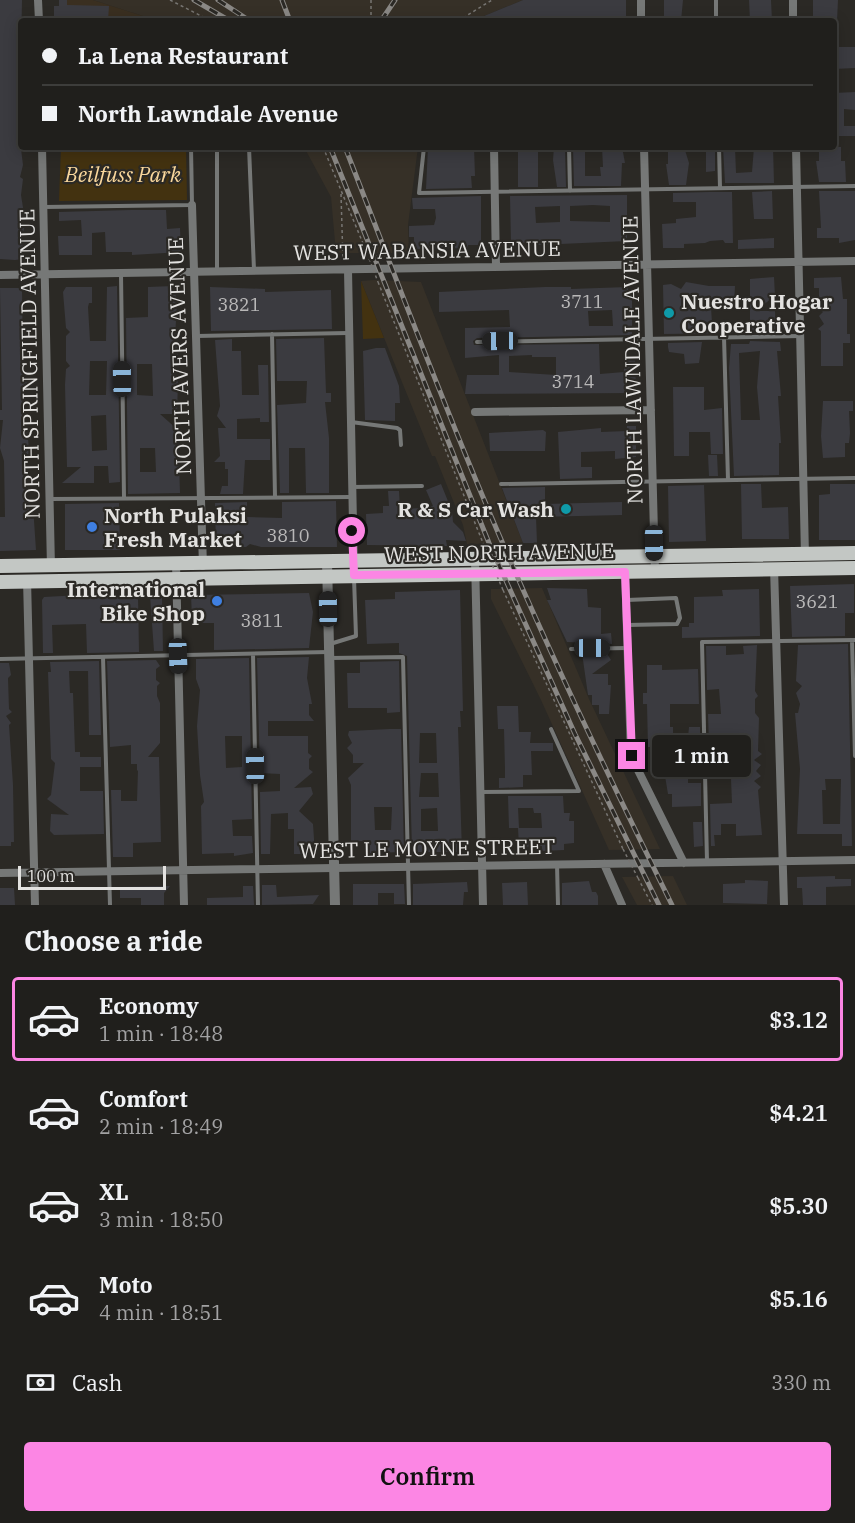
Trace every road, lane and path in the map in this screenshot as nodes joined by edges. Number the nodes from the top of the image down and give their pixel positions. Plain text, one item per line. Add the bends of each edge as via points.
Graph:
1 (38, 0) edge
2 (170, 0) edge
3 (371, 0) edge
4 (492, 0) edge
5 (641, 0) edge
6 (716, 0) edge
7 (793, 0) edge
8 (39, 18) edge
9 (205, 18) edge
10 (371, 18) edge
11 (463, 18) edge
12 (641, 18) edge
13 (716, 18) edge
14 (793, 18) edge
15 (42, 150) edge
16 (191, 150) edge
17 (217, 150) edge
18 (249, 150) edge
19 (324, 150) edge
20 (424, 150) edge
21 (494, 150) edge
22 (569, 150) edge
23 (644, 150) edge
24 (719, 150) edge
25 (796, 150) edge
26 (855, 186) edge
27 (797, 187) junction
28 (720, 188) junction
29 (645, 189) junction
30 (341, 190) junction
31 (570, 191) junction
32 (495, 192) junction
33 (192, 206) junction
34 (43, 207) junction
35 (855, 261) edge
36 (799, 262) junction
37 (648, 264) junction
38 (496, 267) junction
39 (346, 270) junction
40 (254, 271) junction
41 (194, 272) junction
42 (217, 272) junction
43 (121, 273) junction
44 (45, 274) junction
45 (0, 275) edge
46 (348, 333) junction
47 (272, 334) junction
48 (196, 336) junction
49 (800, 336) junction
50 (724, 337) junction
51 (649, 338) junction
52 (477, 342) dead end
53 (651, 410) junction
54 (475, 412) dead end
55 (350, 422) junction
56 (401, 445) dead end
57 (855, 477) edge
58 (803, 478) junction
59 (728, 480) junction
60 (653, 482) junction
61 (501, 484) dead end
62 (422, 486) dead end
63 (351, 492) junction
64 (275, 497) junction
65 (124, 498) junction
66 (201, 498) junction
67 (50, 499) junction
68 (855, 553) edge
69 (774, 554) junction
70 (805, 554) junction
71 (625, 556) junction
72 (654, 556) junction
73 (354, 560) junction
74 (327, 561) junction
75 (176, 563) junction
76 (203, 563) junction
77 (51, 565) junction
78 (0, 566) edge
79 (27, 566) junction
80 (475, 566) junction
81 (855, 568) edge
82 (806, 569) junction
83 (774, 570) junction
84 (625, 572) junction
85 (655, 572) junction
86 (354, 575) junction
87 (328, 576) junction
88 (203, 578) junction
89 (176, 579) junction
90 (27, 581) junction
91 (52, 581) junction
92 (0, 582) edge
93 (626, 600) junction
94 (627, 625) junction
95 (854, 640) edge
96 (776, 641) junction
97 (628, 648) junction
98 (571, 649) dead end
99 (329, 651) junction
100 (253, 654) junction
101 (178, 656) junction
102 (103, 657) junction
103 (0, 659) edge
104 (29, 659) junction
105 (551, 729) dead end
106 (855, 756) edge
107 (481, 792) junction
108 (855, 860) edge
109 (783, 861) junction
110 (684, 862) junction
111 (707, 862) junction
112 (557, 864) junction
113 (604, 864) junction
114 (482, 866) junction
115 (408, 867) junction
116 (334, 868) junction
117 (257, 869) junction
118 (183, 870) junction
119 (109, 871) junction
120 (34, 872) junction
121 (0, 873) edge
122 (35, 905) edge
123 (110, 905) edge
124 (184, 905) edge
125 (258, 905) edge
126 (335, 905) edge
127 (409, 905) edge
128 (483, 905) edge
129 (558, 905) edge
130 (622, 905) edge
131 (652, 905) edge
132 (784, 905) edge

1 - 8 street
2 - 9 path
3 - 10 path
4 - 11 path
5 - 12 street
6 - 13 lane
7 - 14 street
15 - 34 street, NORTH SPRINGFIELD AVENUE
16 - 33 lane
17 - 42 lane
18 - 40 lane
19 - 30 path
20 - 32 lane via 419,194
21 - 32 street
22 - 31 lane
23 - 29 street, NORTH LAWNDALE AVENUE
24 - 28 lane
25 - 27 street
26 - 27 lane
27 - 28 lane
27 - 36 street
28 - 29 lane
29 - 31 lane
29 - 37 street, NORTH LAWNDALE AVENUE
30 - 39 path
30 - 131 path, bridge via 503,590
31 - 32 lane
32 - 38 street
33 - 34 lane
33 - 41 street, NORTH AVERS AVENUE
34 - 44 street, NORTH SPRINGFIELD AVENUE
35 - 36 street, WEST WABANSIA AVENUE
36 - 37 street, WEST WABANSIA AVENUE
36 - 49 street
37 - 38 street, WEST WABANSIA AVENUE
37 - 51 street, NORTH LAWNDALE AVENUE
38 - 39 street, WEST WABANSIA AVENUE
39 - 40 street, WEST WABANSIA AVENUE
39 - 46 street
40 - 42 street, WEST WABANSIA AVENUE
41 - 42 street, WEST WABANSIA AVENUE
41 - 43 street, WEST WABANSIA AVENUE
41 - 48 street, NORTH AVERS AVENUE
43 - 44 street, WEST WABANSIA AVENUE
43 - 65 lane
44 - 45 street, WEST WABANSIA AVENUE
44 - 67 street, NORTH SPRINGFIELD AVENUE
46 - 47 lane
46 - 55 street
47 - 48 lane
47 - 64 lane
48 - 66 street, NORTH AVERS AVENUE
49 - 50 lane
49 - 58 street
50 - 51 lane
50 - 59 lane
51 - 52 lane
51 - 53 street, NORTH LAWNDALE AVENUE
53 - 54 street
53 - 60 street, NORTH LAWNDALE AVENUE
55 - 56 lane via 397,428
55 - 63 street
57 - 58 lane
58 - 59 lane
58 - 70 street
59 - 60 lane
60 - 61 lane
60 - 72 street, NORTH LAWNDALE AVENUE
62 - 63 lane
63 - 64 lane
63 - 73 street
64 - 66 lane
65 - 66 lane
65 - 67 lane
66 - 76 street, NORTH AVERS AVENUE
67 - 77 street, NORTH SPRINGFIELD AVENUE
68 - 70 main road, WEST NORTH AVENUE
69 - 70 main road, WEST NORTH AVENUE
69 - 72 main road, WEST NORTH AVENUE
69 - 83 street
70 - 82 street
71 - 72 main road, WEST NORTH AVENUE
71 - 80 main road, WEST NORTH AVENUE
71 - 84 street
72 - 85 street, NORTH LAWNDALE AVENUE
73 - 74 main road, WEST NORTH AVENUE
73 - 80 main road, WEST NORTH AVENUE
73 - 86 street
74 - 76 main road, WEST NORTH AVENUE
74 - 87 street
75 - 76 main road, WEST NORTH AVENUE
75 - 77 main road, WEST NORTH AVENUE
75 - 89 street
76 - 88 street, NORTH AVERS AVENUE
77 - 79 main road, WEST NORTH AVENUE
77 - 91 street, NORTH SPRINGFIELD AVENUE
78 - 79 main road, WEST NORTH AVENUE
79 - 90 street
80 - 84 main road, WEST NORTH AVENUE
80 - 86 main road, WEST NORTH AVENUE
80 - 107 street
81 - 82 main road, WEST NORTH AVENUE
82 - 83 main road, WEST NORTH AVENUE
83 - 85 main road, WEST NORTH AVENUE
83 - 96 street
84 - 85 main road, WEST NORTH AVENUE
84 - 93 street
86 - 87 main road, WEST NORTH AVENUE
86 - 99 lane via 356,636
87 - 88 main road, WEST NORTH AVENUE
87 - 99 street
88 - 89 main road, WEST NORTH AVENUE
89 - 91 main road, WEST NORTH AVENUE
89 - 101 street
90 - 91 main road, WEST NORTH AVENUE
90 - 92 main road, WEST NORTH AVENUE
90 - 104 street
93 - 94 street
93 - 94 lane via 676,598 680,618 677,624
94 - 97 street
95 - 96 lane
95 - 106 lane
96 - 109 street
96 - 111 lane via 702,642
97 - 98 lane
97 - 110 street via 632,756
99 - 100 lane
99 - 115 lane via 403,657
99 - 116 street
100 - 101 lane
100 - 117 lane
101 - 102 lane
101 - 118 street
102 - 104 lane
102 - 119 lane
103 - 104 lane
104 - 120 street
105 - 107 lane via 579,791
107 - 114 street
108 - 109 street, WEST LE MOYNE STREET
109 - 111 street, WEST LE MOYNE STREET
109 - 132 street
110 - 111 street, WEST LE MOYNE STREET
110 - 113 street, WEST LE MOYNE STREET
112 - 113 street, WEST LE MOYNE STREET
112 - 114 street, WEST LE MOYNE STREET
112 - 129 lane
113 - 130 street
114 - 115 street, WEST LE MOYNE STREET
114 - 128 street
115 - 116 street, WEST LE MOYNE STREET
115 - 127 lane
116 - 117 street, WEST LE MOYNE STREET
116 - 126 street
117 - 118 street, WEST LE MOYNE STREET
117 - 125 lane
118 - 119 street, WEST LE MOYNE STREET
118 - 124 street
119 - 120 street, WEST LE MOYNE STREET
119 - 123 lane
120 - 121 street, WEST LE MOYNE STREET
120 - 122 street

